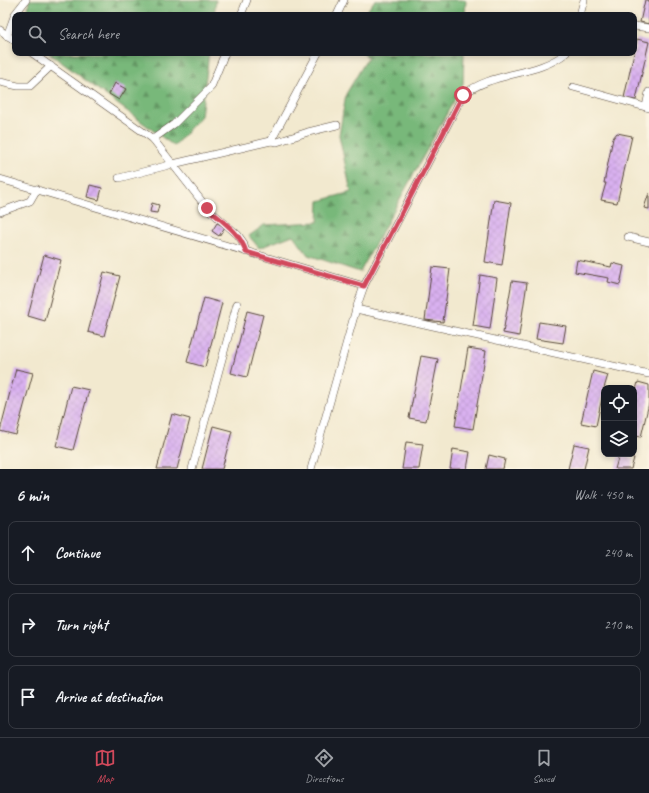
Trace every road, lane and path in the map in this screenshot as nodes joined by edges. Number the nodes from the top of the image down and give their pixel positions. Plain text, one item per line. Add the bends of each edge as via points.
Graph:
1 (26, 0) edge
2 (247, 0) edge
3 (344, 0) edge
4 (584, 0) edge
5 (17, 12) edge
6 (242, 12) edge
7 (338, 12) edge
8 (581, 12) edge
9 (12, 22) edge
10 (637, 26) edge
11 (649, 28) edge
12 (0, 30) edge
13 (7, 36) junction
14 (12, 39) edge
15 (36, 56) edge
16 (224, 56) edge
17 (316, 56) edge
18 (562, 56) edge
19 (51, 66) junction
20 (0, 82) edge
21 (573, 86) dead end
22 (649, 92) edge
23 (648, 107) edge
24 (337, 125) dead end
25 (154, 139) junction
26 (271, 141) junction
27 (173, 164) junction
28 (119, 178) dead end
29 (0, 179) edge
30 (37, 189) junction
31 (0, 212) edge
32 (628, 237) dead end
33 (649, 242) edge
34 (246, 252) junction
35 (364, 286) junction
36 (236, 304) dead end
37 (356, 309) junction
38 (649, 374) edge
39 (192, 469) edge
40 (311, 469) edge

1 - 5 street
2 - 6 street
3 - 7 street
4 - 8 street
9 - 13 street
10 - 11 street
12 - 13 street
13 - 14 street
15 - 19 street
16 - 25 street via 211,87 174,124
17 - 26 street
18 - 35 street via 551,63 472,88 463,95
19 - 20 street via 30,86
19 - 25 street
21 - 23 street
22 - 23 street
24 - 26 street via 277,142
25 - 27 street
26 - 27 street
27 - 28 street
27 - 34 street via 207,208 238,235
29 - 30 street
30 - 31 street via 30,201
30 - 34 street
32 - 33 street
34 - 35 street
35 - 37 street
36 - 39 street
37 - 38 street
37 - 40 street

